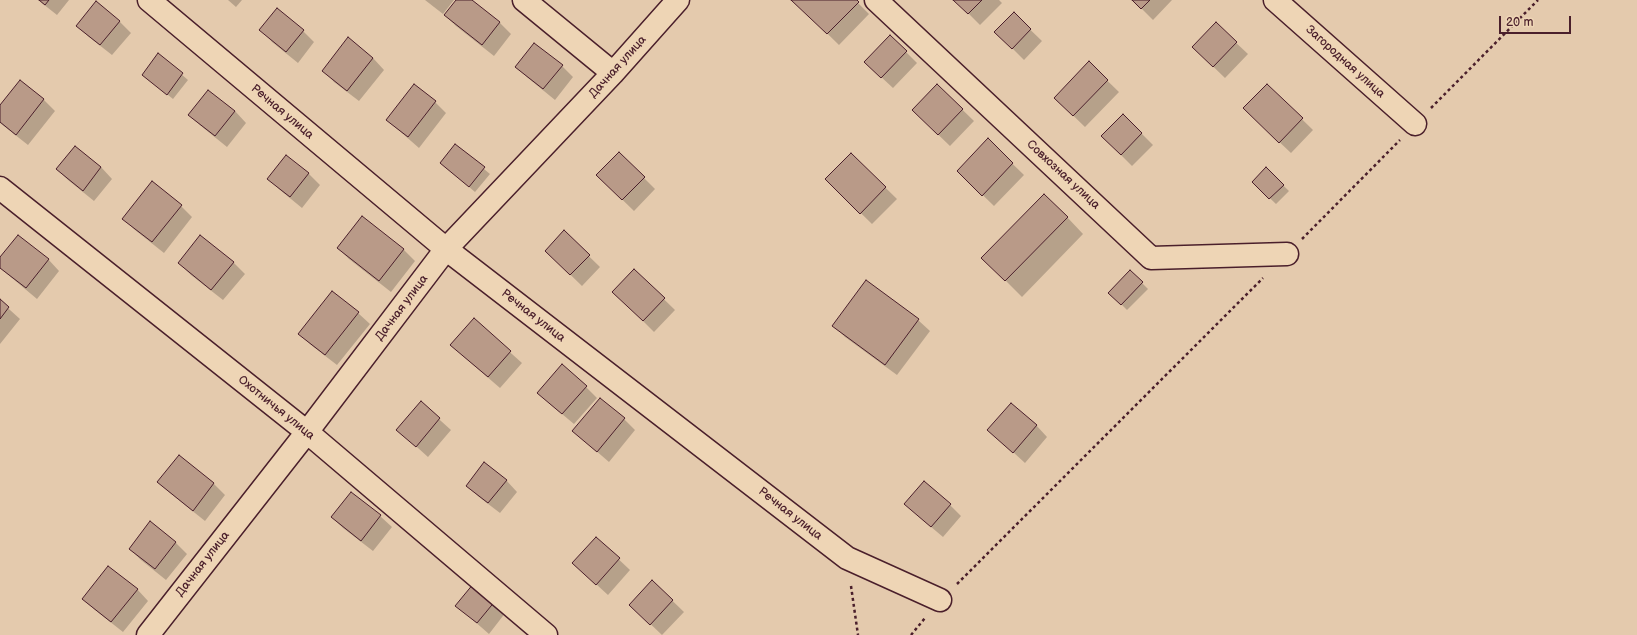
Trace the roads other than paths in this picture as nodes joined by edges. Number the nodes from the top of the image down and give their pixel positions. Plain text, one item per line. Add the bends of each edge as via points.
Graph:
1 (149, 0) edge
2 (524, 0) edge
3 (678, 0) edge
4 (876, 0) edge
5 (1275, 0) edge
6 (613, 74) junction
7 (1415, 124) road end
8 (0, 188) edge
9 (446, 249) junction
10 (1287, 254) road end
11 (307, 432) junction
12 (940, 600) road end
13 (148, 635) edge
14 (546, 635) edge

1 - 9 street, Речная улица
2 - 6 street
3 - 6 street, Дачная улица
4 - 10 street, Совхозная улица via 1151,258
5 - 7 street, Загородная улица
6 - 9 street, Дачная улица
8 - 11 street, Охотничья улица
9 - 11 street, Дачная улица
9 - 12 street, Речная улица via 847,558
11 - 13 street, Дачная улица
11 - 14 street, Охотничья улица

